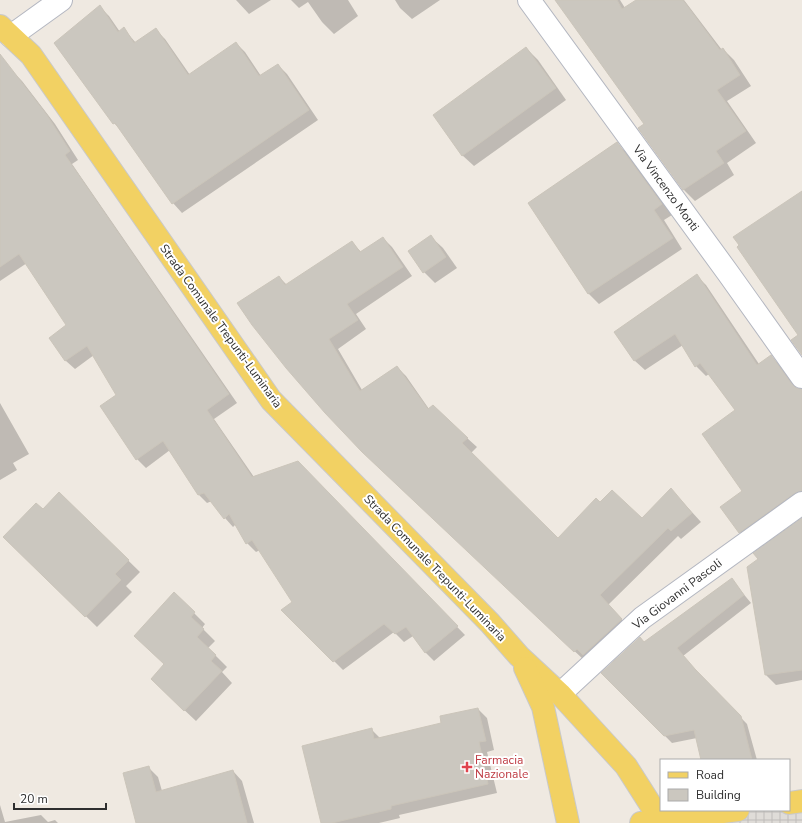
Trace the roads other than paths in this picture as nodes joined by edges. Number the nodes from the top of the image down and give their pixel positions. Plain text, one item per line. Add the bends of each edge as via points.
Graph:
1 (61, 0) edge
2 (528, 0) edge
3 (5, 31) edge
4 (802, 377) edge
5 (802, 503) edge
6 (519, 656) junction
7 (560, 694) junction
8 (802, 801) edge
9 (790, 803) edge
10 (731, 811) edge
11 (651, 822) edge
12 (568, 823) edge

1 - 3 street
2 - 4 street, Via Vincenzo Monti
3 - 6 main road, Strada Comunale Trepunti-Luminaria via 31,55 271,400 490,623
5 - 7 street, Via Giovanni Pascoli via 642,618
6 - 7 main road
6 - 12 main road via 543,707
7 - 11 main road via 626,766
8 - 9 main road
10 - 11 main road

